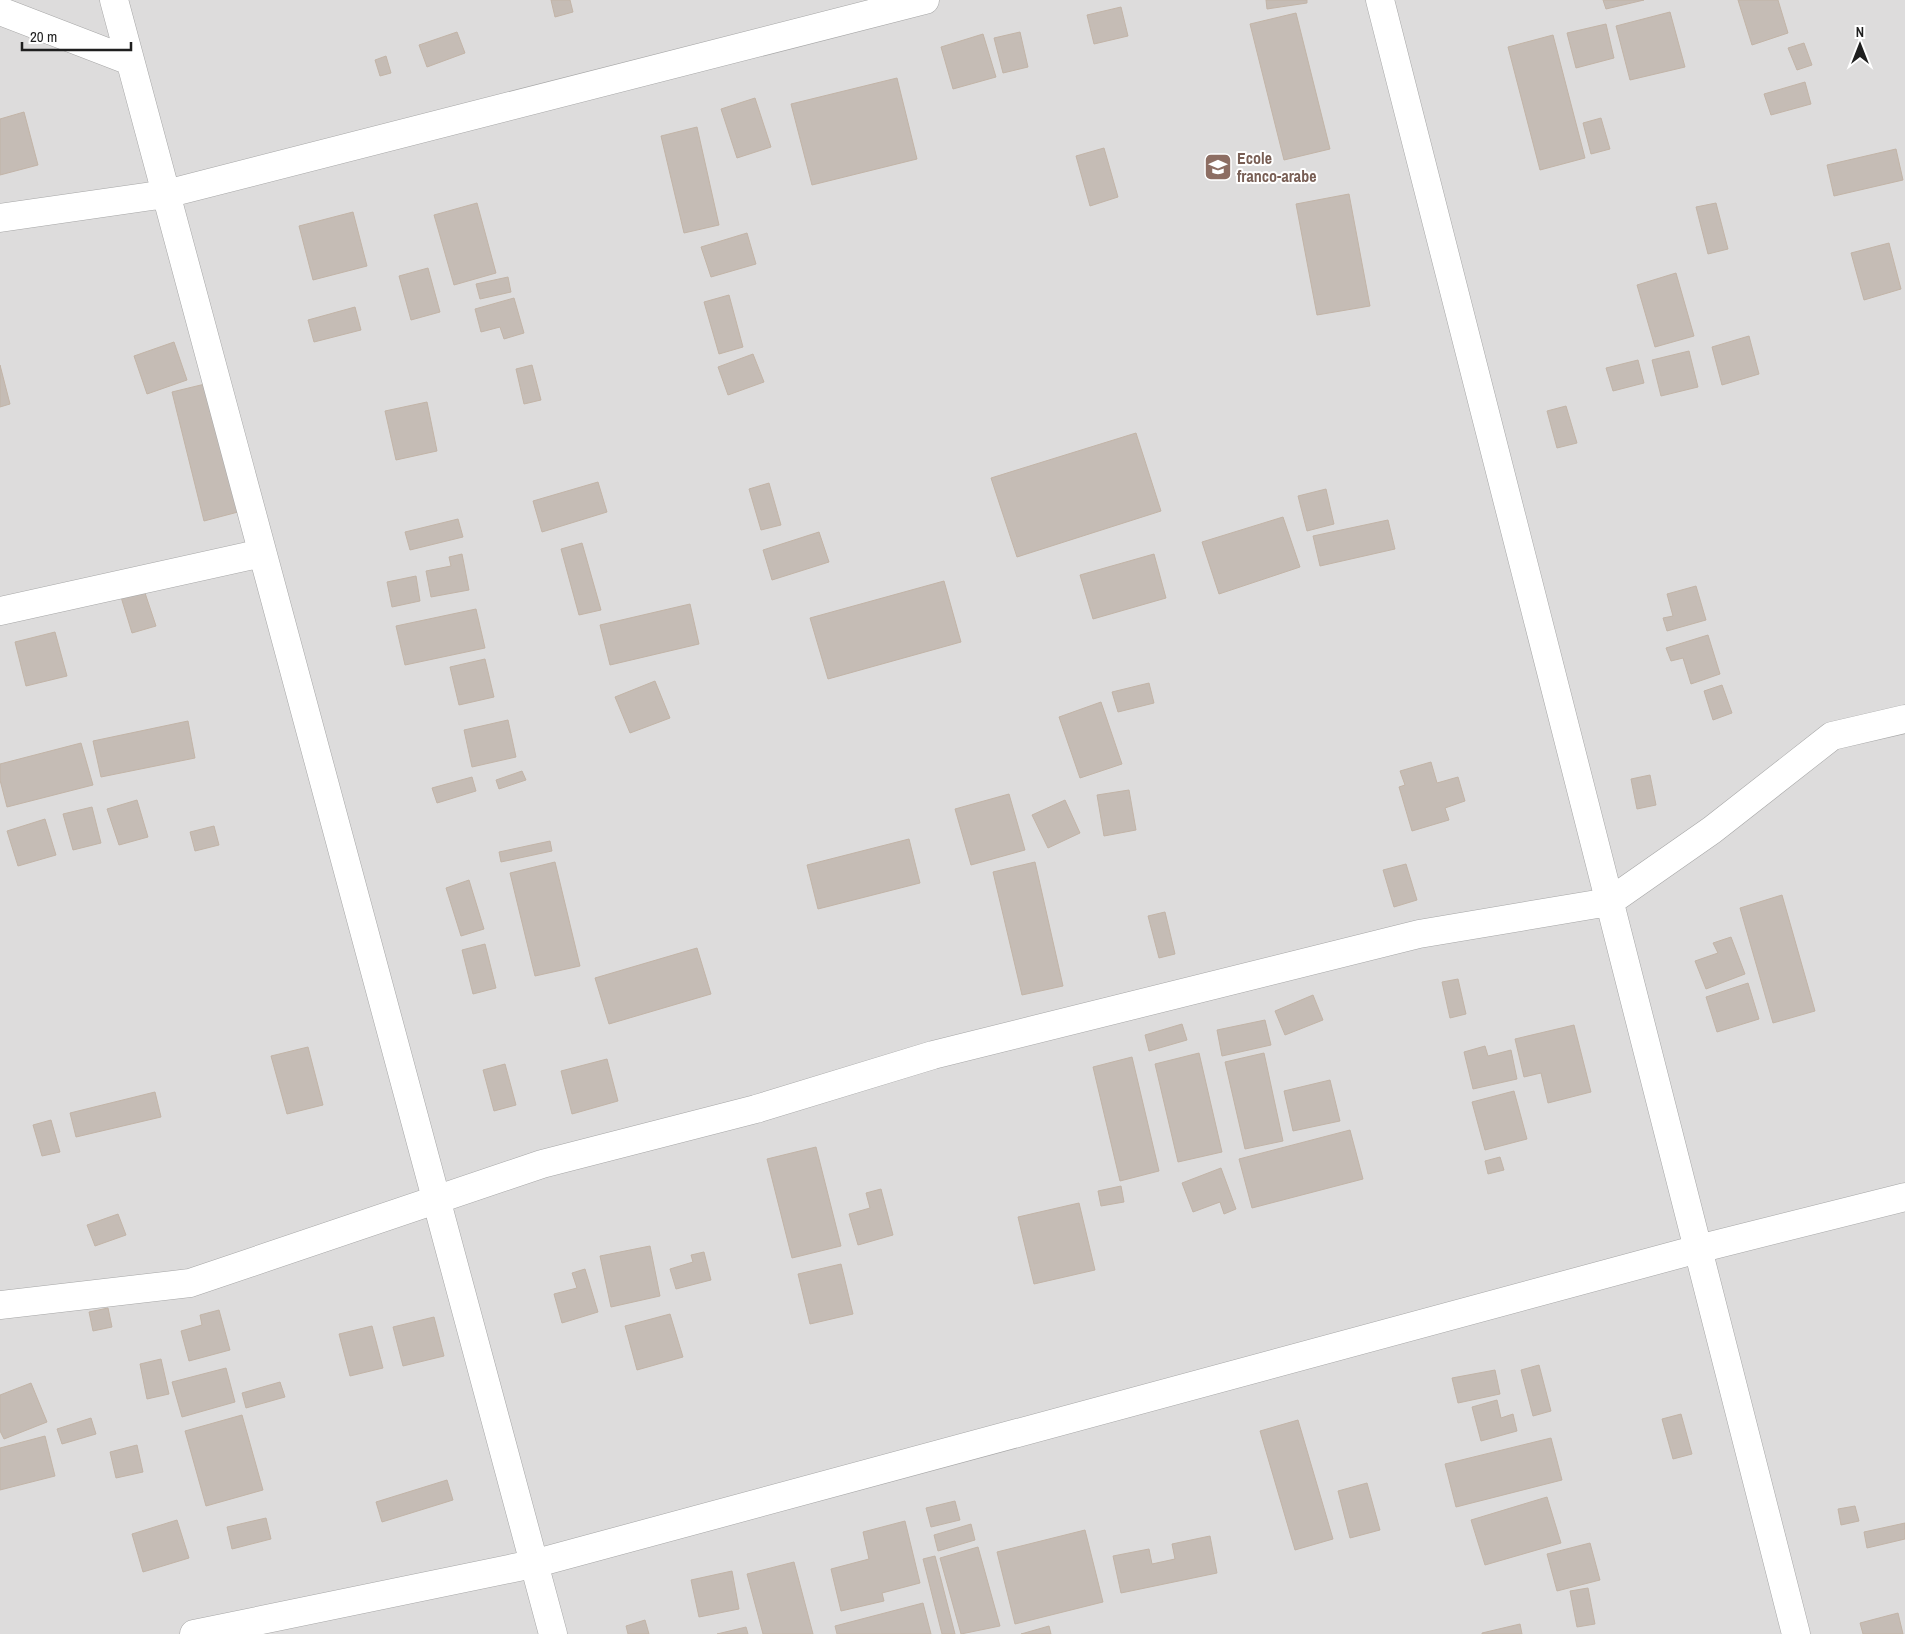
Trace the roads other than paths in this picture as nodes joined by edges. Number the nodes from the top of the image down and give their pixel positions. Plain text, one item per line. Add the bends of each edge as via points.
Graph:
1 (114, 0) edge
2 (925, 0) edge
3 (1380, 0) edge
4 (0, 11) edge
5 (130, 61) junction
6 (166, 194) junction
7 (0, 218) edge
8 (262, 553) junction
9 (0, 611) edge
10 (1905, 719) edge
11 (1609, 902) junction
12 (1905, 1197) edge
13 (436, 1201) junction
14 (1698, 1248) junction
15 (0, 1305) edge
16 (533, 1564) junction
17 (194, 1634) edge
18 (553, 1634) edge
19 (1796, 1634) edge

1 - 5 street
2 - 6 street
3 - 11 street
4 - 5 street
5 - 6 street
6 - 7 street
6 - 8 street
8 - 9 street
8 - 13 street
10 - 11 street via 1832,736 1712,830
11 - 13 street via 1419,934 932,1055 756,1109 542,1164
11 - 14 street
12 - 14 street
13 - 15 street via 190,1284
13 - 16 street
14 - 16 street
14 - 19 street
16 - 17 street
16 - 18 street

